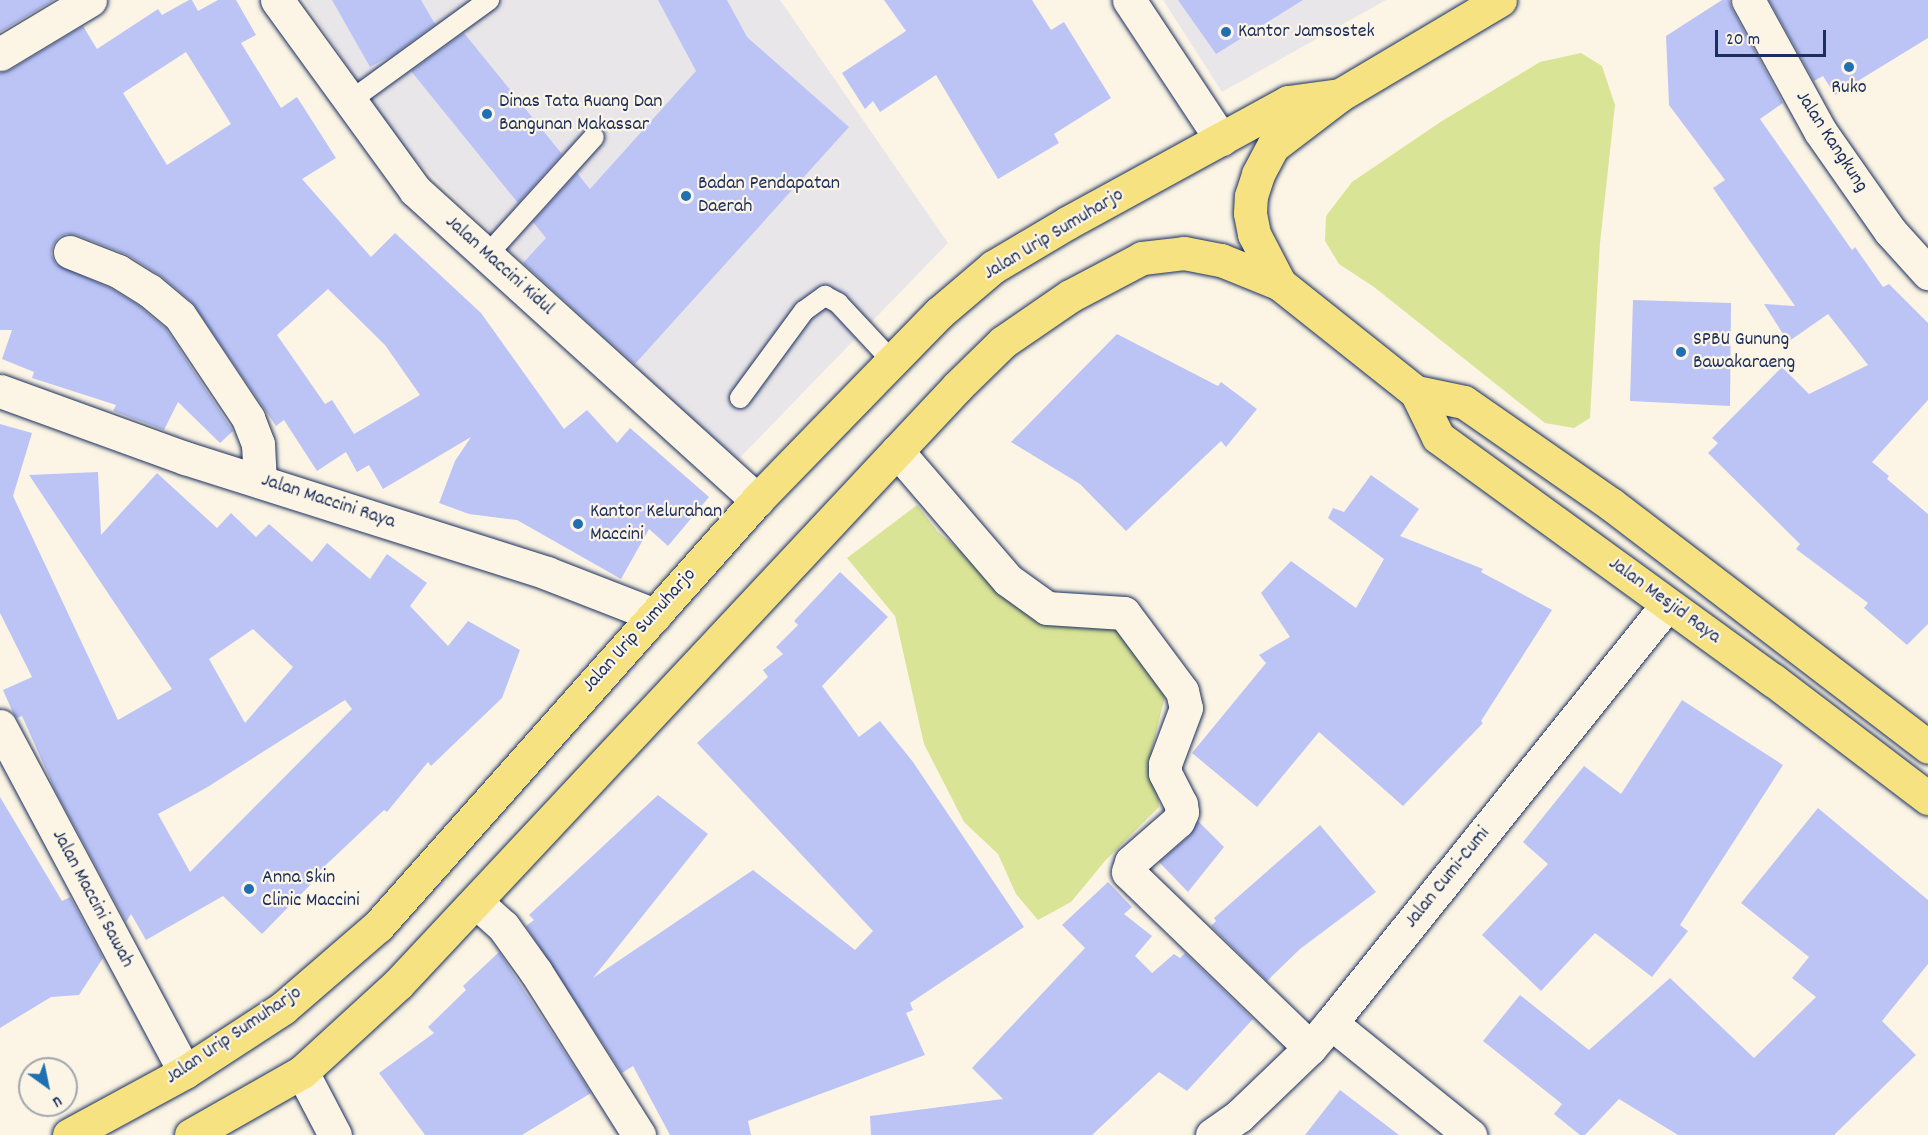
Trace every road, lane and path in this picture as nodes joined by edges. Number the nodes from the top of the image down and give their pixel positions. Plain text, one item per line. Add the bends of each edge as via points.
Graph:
1 (90, 0) edge
2 (277, 0) edge
3 (489, 0) edge
4 (1129, 0) edge
5 (1500, 0) edge
6 (1748, 0) edge
7 (0, 54) edge
8 (1340, 95) junction
9 (350, 101) junction
10 (594, 137) dead end
11 (1221, 140) junction
12 (70, 252) dead end
13 (487, 255) junction
14 (1928, 273) edge
15 (1280, 284) junction
16 (892, 361) junction
17 (0, 392) edge
18 (1416, 392) junction
19 (740, 398) dead end
20 (897, 451) junction
21 (260, 481) junction
22 (757, 500) junction
23 (1666, 605) junction
24 (654, 615) junction
25 (1793, 646) junction
26 (1773, 680) junction
27 (0, 726) edge
28 (1928, 747) edge
29 (1928, 798) edge
30 (476, 902) junction
31 (1331, 1023) junction
32 (1310, 1048) junction
33 (185, 1072) junction
34 (302, 1072) junction
35 (69, 1135) edge
36 (191, 1135) edge
37 (335, 1135) edge
38 (639, 1135) edge
39 (1212, 1135) edge
40 (1470, 1135) edge

1 - 7 street
2 - 9 street, Jalan Maccini Kidul
3 - 9 lane
4 - 11 street
5 - 8 highway
6 - 14 street, Jalan Kangkung via 1820,131 1890,231
8 - 11 highway, Jalan Urip Sumuharjo via 1288,102
8 - 15 highway via 1273,146 1251,196 1254,234
9 - 13 street, Jalan Maccini Kidul via 415,190
10 - 13 lane
11 - 16 highway, Jalan Urip Sumuharjo via 993,267 939,313
12 - 21 street via 118,271 180,316 248,418 258,444
13 - 22 street, Jalan Maccini Kidul
15 - 18 highway, Jalan Mesjid Raya
15 - 20 highway via 1221,260 1184,254 1143,258 1070,296 1003,342
16 - 19 lane via 838,303 825,297 804,311
16 - 22 highway, Jalan Urip Sumuharjo
17 - 21 street, Jalan Maccini Raya
18 - 23 highway, Jalan Mesjid Raya via 1438,438
18 - 25 highway, Jalan Mesjid Raya via 1464,402 1612,505
20 - 30 highway
20 - 32 street via 1008,580 1047,608 1124,613 1182,691 1186,708 1165,764 1165,773 1182,812 1178,821 1131,862 1128,872
21 - 24 street, Jalan Maccini Raya via 547,573
22 - 24 highway, Jalan Urip Sumuharjo
23 - 26 highway, Jalan Mesjid Raya
23 - 31 street, Jalan Cumi-Cumi
24 - 33 highway, Jalan Urip Sumuharjo via 378,926 283,1008
25 - 26 highway
25 - 28 highway, Jalan Mesjid Raya
26 - 29 highway, Jalan Mesjid Raya
27 - 33 street, Jalan Maccini Sawah
30 - 34 highway via 398,984
30 - 38 street via 503,926 536,972
31 - 32 street, Jalan Cumi-Cumi
31 - 40 street
32 - 39 street, Jalan Cumi-Cumi via 1239,1116
33 - 35 highway, Jalan Urip Sumuharjo
34 - 36 highway
34 - 37 street

